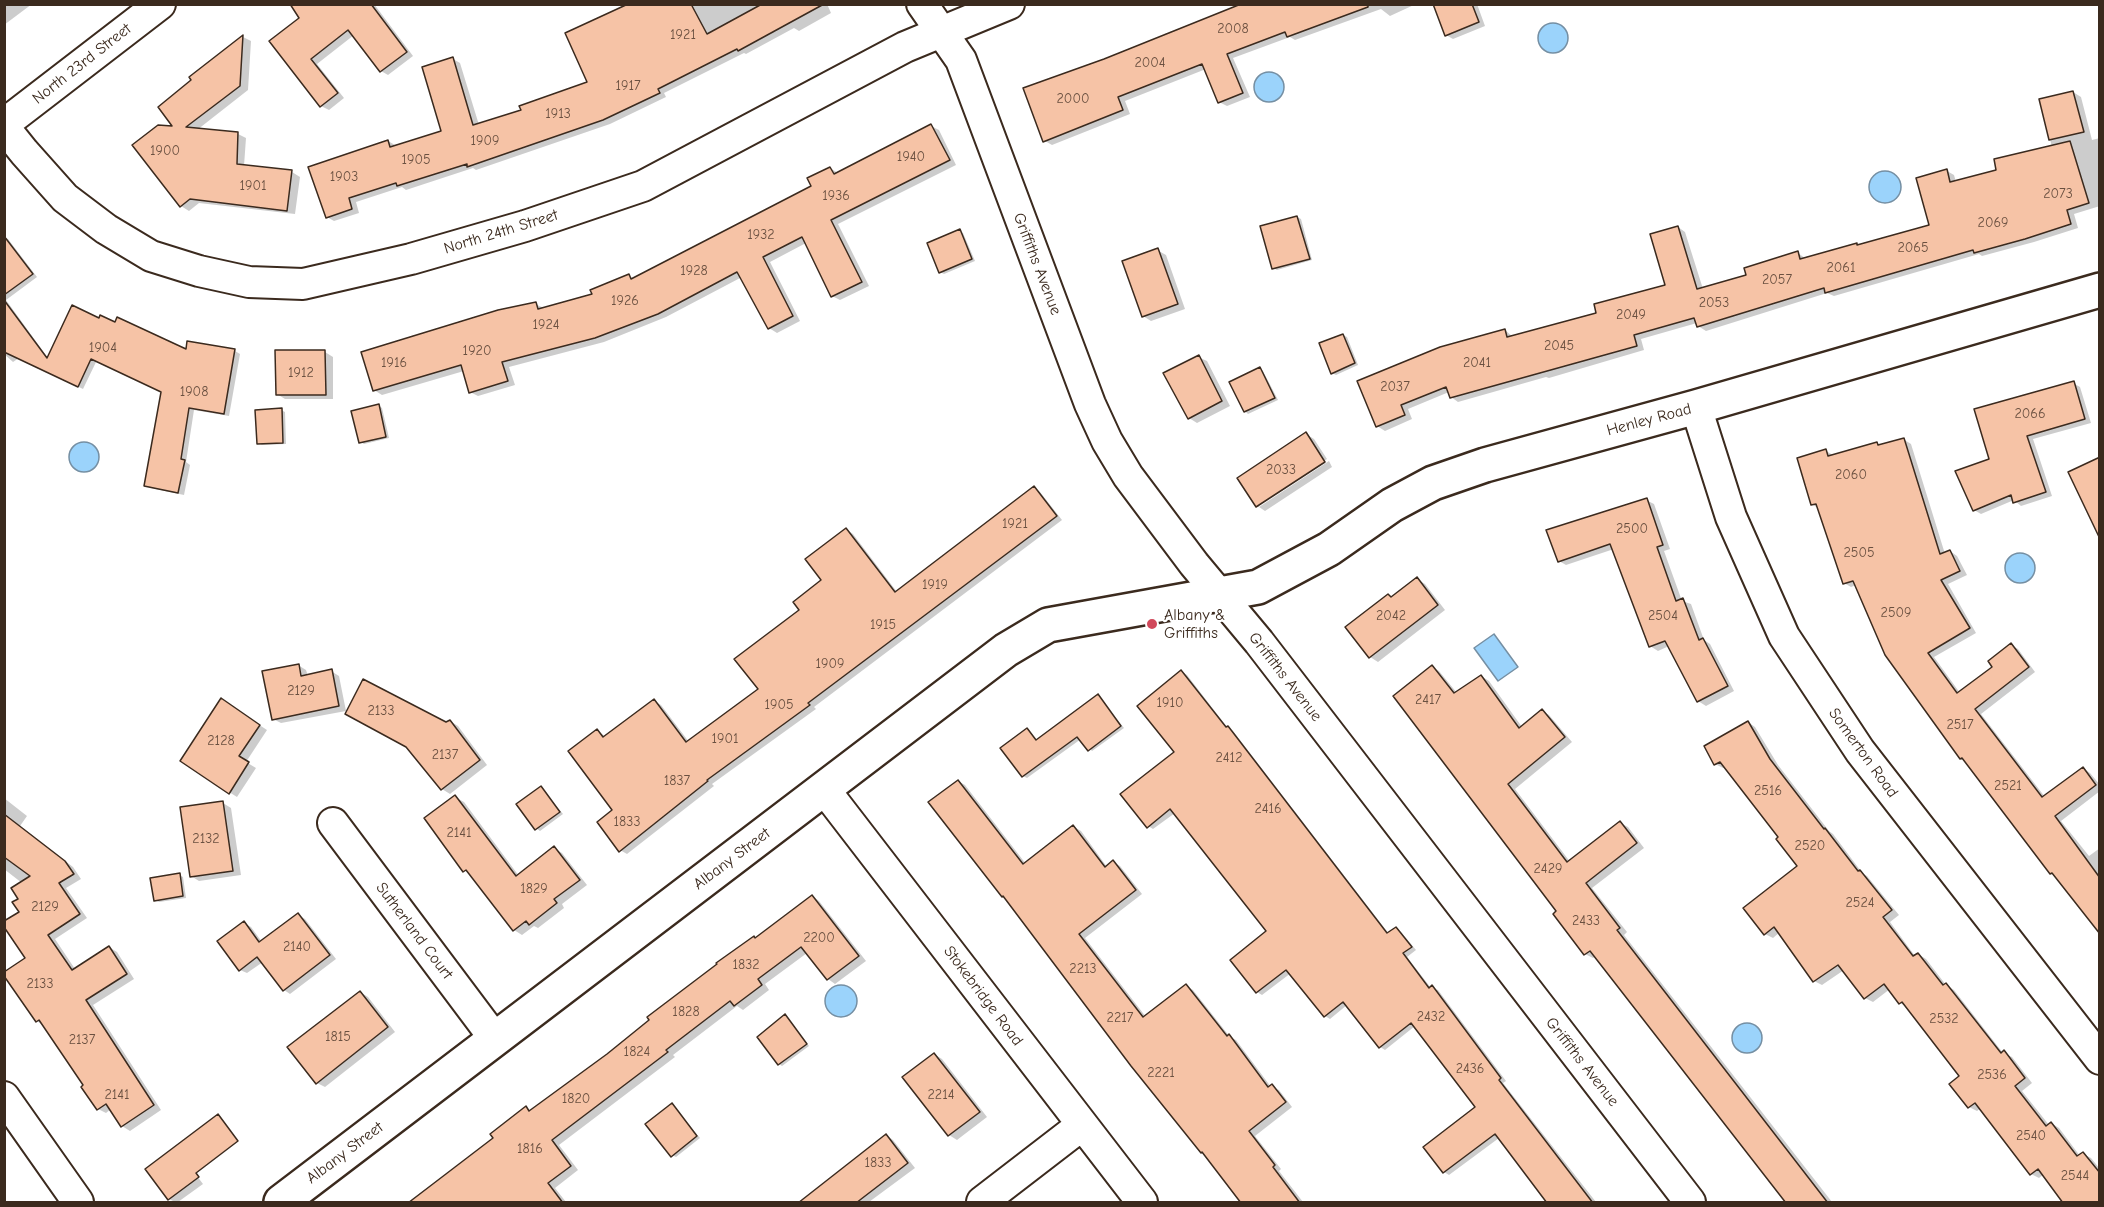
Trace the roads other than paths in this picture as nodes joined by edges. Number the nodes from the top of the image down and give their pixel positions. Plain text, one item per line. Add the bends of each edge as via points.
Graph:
1 (160, 4) edge
2 (921, 4) edge
3 (1009, 4) edge
4 (941, 32) junction
5 (4, 125) edge
6 (2100, 290) edge
7 (1696, 407) junction
8 (1218, 594) junction
9 (824, 789) junction
10 (333, 823) dead end
11 (495, 1039) junction
12 (2100, 1059) edge
13 (4, 1097) edge
14 (1083, 1125) junction
15 (78, 1203) edge
16 (281, 1203) edge
17 (982, 1203) edge
18 (1142, 1203) edge
19 (1690, 1203) edge

1 - 5 street, North 23rd Street
2 - 4 street, Griffiths Avenue
3 - 4 street, North 24th Street
4 - 5 street, North 24th Street via 905,47 643,186 422,256 303,284 249,282 151,256 65,198
4 - 8 street, Griffiths Avenue via 960,60 1107,441 1128,476
6 - 7 street, Henley Road
7 - 8 street, Henley Road via 1433,483 1270,582
7 - 12 street, Somerton Road via 1731,517 1790,645 1860,751
8 - 9 street, Albany Street via 1048,625 1006,650
8 - 19 street, Griffiths Avenue
9 - 11 street, Albany Street
9 - 14 street, Stokebridge Road
10 - 11 street, Sutherland Court
11 - 16 street, Albany Street
13 - 15 street
14 - 17 street
14 - 18 street, Stokebridge Road

